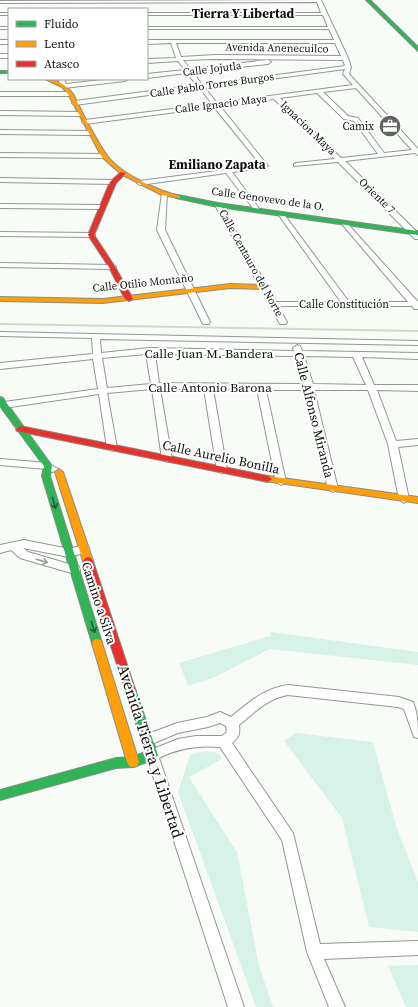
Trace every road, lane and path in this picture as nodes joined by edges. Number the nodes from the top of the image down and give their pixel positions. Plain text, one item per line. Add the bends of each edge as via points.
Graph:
1 (368, 0) edge
2 (69, 1) edge
3 (154, 1) edge
4 (184, 1) edge
5 (214, 1) edge
6 (245, 1) edge
7 (276, 1) edge
8 (319, 1) edge
9 (0, 2) edge
10 (148, 14) edge
11 (156, 14) junction
12 (187, 14) junction
13 (219, 14) junction
14 (250, 14) junction
15 (282, 14) junction
16 (324, 14) junction
17 (148, 28) edge
18 (159, 28) junction
19 (191, 28) junction
20 (224, 28) junction
21 (257, 28) junction
22 (288, 28) junction
23 (331, 28) junction
24 (261, 41) junction
25 (294, 41) junction
26 (337, 41) junction
27 (148, 42) edge
28 (162, 42) junction
29 (173, 42) junction
30 (194, 42) junction
31 (228, 42) junction
32 (418, 50) edge
33 (206, 57) junction
34 (179, 59) junction
35 (148, 61) edge
36 (277, 61) joint
37 (253, 62) junction
38 (346, 62) junction
39 (188, 72) junction
40 (148, 76) edge
41 (104, 80) edge
42 (62, 82) edge
43 (357, 86) junction
44 (201, 87) junction
45 (318, 91) junction
46 (0, 94) edge
47 (70, 94) junction
48 (276, 96) junction
49 (75, 103) junction
50 (215, 104) junction
51 (0, 113) edge
52 (83, 118) junction
53 (0, 132) edge
54 (90, 133) junction
55 (417, 152) edge
56 (0, 155) edge
57 (382, 155) junction
58 (104, 156) junction
59 (340, 160) junction
60 (296, 165) dead end
61 (228, 171) junction
62 (123, 173) junction
63 (0, 180) edge
64 (113, 182) junction
65 (140, 182) junction
66 (164, 194) junction
67 (218, 205) junction
68 (0, 206) edge
69 (102, 207) junction
70 (257, 210) junction
71 (281, 214) junction
72 (344, 222) junction
73 (0, 234) edge
74 (417, 234) edge
75 (91, 235) junction
76 (0, 265) edge
77 (112, 267) junction
78 (265, 287) junction
79 (192, 291) junction
80 (0, 299) edge
81 (129, 299) junction
82 (273, 304) junction
83 (347, 304) junction
84 (416, 306) edge
85 (206, 322) dead end
86 (283, 322) dead end
87 (0, 334) edge
88 (96, 336) junction
89 (295, 341) junction
90 (418, 344) edge
91 (150, 351) junction
92 (299, 354) junction
93 (356, 354) junction
94 (96, 356) junction
95 (418, 356) edge
96 (0, 366) edge
97 (156, 386) junction
98 (208, 386) junction
99 (261, 386) junction
100 (309, 387) junction
101 (371, 387) junction
102 (418, 388) edge
103 (102, 390) junction
104 (2, 403) edge
105 (20, 429) junction
106 (418, 442) edge
107 (393, 444) junction
108 (112, 448) junction
109 (167, 459) junction
110 (0, 462) edge
111 (48, 466) junction
112 (222, 470) junction
113 (59, 472) joint
114 (281, 482) junction
115 (333, 489) junction
116 (404, 499) junction
117 (418, 500) edge
118 (13, 546) junction
119 (0, 549) edge
120 (84, 549) junction
121 (69, 553) junction
122 (74, 570) junction
123 (96, 584) junction
124 (81, 589) junction
125 (118, 649) junction
126 (101, 653) junction
127 (208, 722) junction
128 (232, 722) junction
129 (418, 733) edge
130 (210, 740) junction
131 (224, 742) junction
132 (138, 745) junction
133 (152, 754) junction
134 (134, 762) junction
135 (116, 763) junction
136 (0, 795) edge
137 (418, 948) edge
138 (314, 952) junction
139 (236, 1007) edge
140 (337, 1007) edge

1 - 32 street
2 - 3 street
2 - 9 street
3 - 4 street
3 - 11 street
4 - 5 street
4 - 12 street
5 - 6 street
5 - 13 street
6 - 7 street
6 - 14 street
7 - 8 street
7 - 15 street
8 - 16 street
10 - 11 street
11 - 12 street
11 - 18 street
12 - 13 street
12 - 19 street
13 - 14 street
13 - 20 street
14 - 15 street
14 - 21 street
15 - 16 street
15 - 22 street
16 - 23 street
17 - 18 street
18 - 19 street
18 - 28 street
19 - 20 street
19 - 30 street
20 - 21 street
20 - 31 street
21 - 22 street
21 - 24 street
22 - 23 street
22 - 25 street
23 - 26 street
24 - 25 street
24 - 31 street
25 - 26 street
26 - 38 street
27 - 28 street
28 - 29 street
29 - 30 street
29 - 34 street
30 - 31 street
33 - 34 street, Avenida Anenecuilco
33 - 37 street, Avenida Anenecuilco
33 - 38 street, Avenida Anenecuilco
34 - 35 street, Avenida Anenecuilco
34 - 39 street
36 - 37 street, Calle Jojutla
36 - 38 street, Avenida Anenecuilco
37 - 39 street, Calle Jojutla
38 - 43 street via 346,74
38 - 44 street, Calle Pablo Torres Burgos
39 - 40 street, Calle Jojutla
39 - 44 street
41 - 42 street
42 - 47 street, Calle Genovevo de la O.
43 - 45 street, Calle Ignacio Maya
43 - 55 street
44 - 49 street, Calle Pablo Torres Burgos
44 - 50 street
45 - 48 street, Calle Ignacio Maya
45 - 57 street via 346,118 356,119
46 - 47 street
47 - 49 street, Calle Genovevo de la O.
48 - 50 street, Calle Ignacio Maya
48 - 59 street, Ignacion Maya
49 - 52 street, Calle Genovevo de la O.
50 - 52 street, Calle Ignacio Maya
50 - 61 street via 265,166
51 - 52 street, Calle Ignacio Maya
52 - 54 street, Calle Genovevo de la O.
53 - 54 street
54 - 58 street, Calle Genovevo de la O.
55 - 57 street
56 - 58 street
57 - 59 street
58 - 62 street, Calle Genovevo de la O.
59 - 60 street
59 - 74 street, Oriente 7
61 - 65 street
61 - 70 street
62 - 64 street
62 - 65 street, Calle Genovevo de la O.
63 - 64 street
64 - 69 street
65 - 66 street, Calle Genovevo de la O.
66 - 67 street, Calle Genovevo de la O.
66 - 79 street via 161,230
67 - 70 street, Calle Genovevo de la O.
67 - 78 street, Calle Centauro del Norte
68 - 69 street
69 - 75 street
70 - 71 street, Calle Genovevo de la O.
71 - 72 street, Calle Genovevo de la O.
71 - 83 street
72 - 74 street, Calle Genovevo de la O.
72 - 84 street
73 - 75 street
75 - 77 street
76 - 77 street
77 - 81 street
78 - 79 street, Calle Otilio Montaño via 230,286
78 - 82 street, Calle Centauro del Norte
79 - 81 street, Calle Otilio Montaño
79 - 85 street
80 - 81 street, Calle Otilio Montaño
82 - 83 street, Calle Constitución
82 - 86 street, Calle Centauro del Norte
83 - 84 street, Calle Constitución
87 - 88 street
88 - 89 street
88 - 94 street
89 - 90 street
89 - 92 street, Calle Alfonso Miranda
91 - 92 street, Calle Juan M. Bandera
91 - 94 street, Calle Juan M. Bandera
91 - 97 street
92 - 93 street, Calle Juan M. Bandera
92 - 100 street, Calle Alfonso Miranda
93 - 95 street, Calle Juan M. Bandera
93 - 101 street
94 - 96 street, Calle Juan M. Bandera
94 - 103 street
97 - 98 street, Calle Antonio Barona
97 - 103 street, Calle Antonio Barona
97 - 109 street
98 - 99 street, Calle Antonio Barona
98 - 112 street
99 - 100 street, Calle Antonio Barona
99 - 114 street
100 - 101 street, Calle Antonio Barona
100 - 115 street, Calle Alfonso Miranda
101 - 102 street, Calle Antonio Barona
101 - 107 street
103 - 104 street, Calle Antonio Barona
103 - 108 street
104 - 105 street
105 - 108 street, Calle Aurelio Bonilla
105 - 111 street
106 - 107 street
107 - 116 street
108 - 109 street, Calle Aurelio Bonilla
109 - 112 street, Calle Aurelio Bonilla
110 - 111 street
111 - 113 street
111 -> 121 street, Camino a Silva via 46,476
112 - 114 street, Calle Aurelio Bonilla
113 - 120 street, Avenida Tierra y Libertad
114 - 115 street, Calle Aurelio Bonilla
115 - 116 street, Calle Aurelio Bonilla
116 - 117 street, Calle Aurelio Bonilla
118 - 119 street
118 - 121 street via 24,544
118 -> 122 street via 24,556
120 - 121 street
120 - 123 street, Avenida Tierra y Libertad
121 - 122 street, Camino a Silva
122 - 124 street, Camino a Silva
123 - 124 street
123 - 125 street, Avenida Tierra y Libertad
124 -> 126 street, Camino a Silva
125 - 126 street
125 - 132 street, Avenida Tierra y Libertad
126 - 132 street, Camino a Silva
127 - 128 street via 220,717
127 - 130 street via 205,731
127 - 132 street via 177,728
128 - 129 street via 269,695 288,690 399,702 408,706
128 - 131 street via 234,734
130 - 131 street
130 - 133 street via 184,743
131 - 138 street via 288,838
132 - 133 street, Avenida Tierra y Libertad
132 - 134 street
132 - 135 street
133 - 134 street
133 - 139 street, Avenida Tierra y Libertad
134 - 135 street
135 - 136 street
137 - 138 street
138 - 140 street

